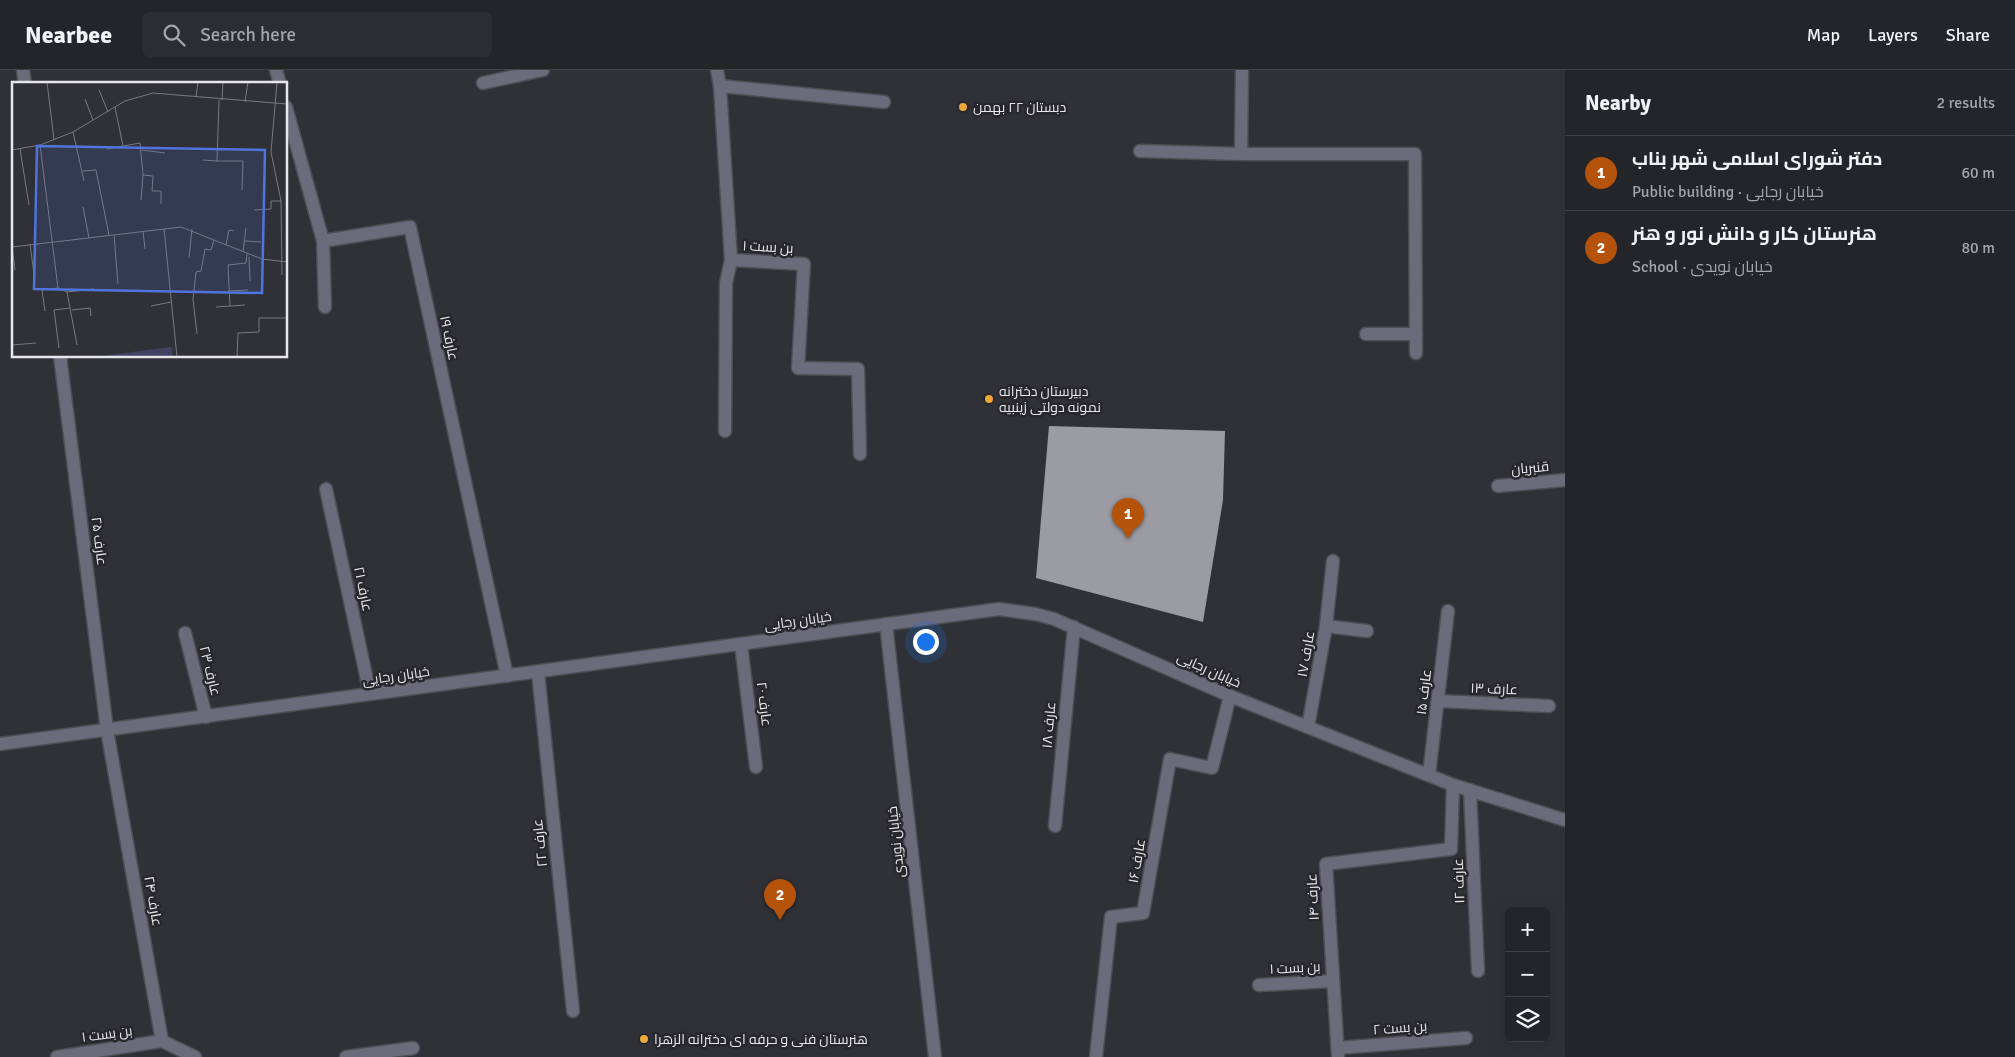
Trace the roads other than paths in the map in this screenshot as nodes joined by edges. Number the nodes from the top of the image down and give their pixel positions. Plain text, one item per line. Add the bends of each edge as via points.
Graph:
1 (543, 70) edge
2 (717, 70) edge
3 (1242, 70) edge
4 (483, 84) dead end
5 (720, 86) junction
6 (884, 102) dead end
7 (288, 114) edge
8 (1140, 151) dead end
9 (1241, 154) junction
10 (323, 241) junction
11 (731, 260) junction
12 (325, 307) dead end
13 (1366, 334) dead end
14 (1416, 334) junction
15 (1416, 353) dead end
16 (60, 358) edge
17 (725, 431) dead end
18 (860, 454) dead end
19 (1565, 480) edge
20 (1498, 486) dead end
21 (326, 489) dead end
22 (1334, 561) dead end
23 (1448, 612) dead end
24 (886, 624) junction
25 (1326, 626) junction
26 (1074, 627) junction
27 (1367, 631) dead end
28 (185, 633) dead end
29 (741, 644) junction
30 (538, 672) junction
31 (507, 676) junction
32 (370, 694) junction
33 (1230, 696) junction
34 (1438, 701) junction
35 (1549, 706) dead end
36 (206, 717) junction
37 (1308, 727) junction
38 (108, 730) junction
39 (0, 744) edge
40 (756, 767) dead end
41 (1429, 775) junction
42 (1452, 785) junction
43 (1470, 790) junction
44 (1565, 820) edge
45 (1055, 826) dead end
46 (1478, 971) dead end
47 (1333, 981) junction
48 (1258, 985) dead end
49 (573, 1011) dead end
50 (1466, 1038) dead end
51 (162, 1041) junction
52 (413, 1048) dead end
53 (1338, 1053) edge
54 (57, 1057) edge
55 (195, 1057) edge
56 (346, 1057) edge
57 (935, 1057) edge
58 (1096, 1057) edge

1 - 4 street
2 - 5 street, بن بست ۱
3 - 9 street
5 - 6 street
5 - 11 street, بن بست ۱
7 - 10 street
8 - 9 street
9 - 14 street via 1415,154
10 - 12 street
10 - 31 street, عارف ۱۹ via 410,227
11 - 17 street via 726,283
11 - 18 street, بن بست ۱ via 804,264 798,368 858,369
13 - 14 street
14 - 15 street
16 - 38 street, عارف ۲۵
19 - 20 street, قنبریان
21 - 32 street, عارف ۲۱
22 - 25 street
23 - 34 street, عارف ۱۵
24 - 26 street, خیابان رجایی via 999,609 1035,614
24 - 29 street, خیابان رجایی
24 - 57 street, خیابان نویدی
25 - 27 street, عارف ۱۷
25 - 37 street, عارف ۱۷
26 - 33 street, خیابان رجایی
26 - 45 street, عارف ۱۸
28 - 36 street, عارف ۲۳
29 - 30 street, خیابان رجایی
29 - 40 street, عارف ۲۰
30 - 31 street, خیابان رجایی
30 - 49 street, عارف ۲۲
31 - 32 street, خیابان رجایی
32 - 36 street, خیابان رجایی
33 - 37 street, خیابان رجایی
33 - 58 street, عارف ۱۶ via 1212,768 1170,759 1143,913 1111,917
34 - 35 street, عارف ۱۳
34 - 41 street, عارف ۱۵
36 - 38 street, خیابان رجایی
37 - 41 street, خیابان رجایی
38 - 39 street, خیابان رجایی
38 - 51 street, عارف ۲۴
41 - 42 street, خیابان رجایی
42 - 43 street, خیابان رجایی
42 - 47 street, عارف ۱۴ via 1451,849 1326,864
43 - 44 street, خیابان رجایی
43 - 46 street, عارف ۱۲
47 - 48 street, بن بست ۱
47 - 53 street, عارف ۱۴
50 - 53 street, بن بست ۲
51 - 54 street, بن بست ۱
51 - 55 street
52 - 56 street

